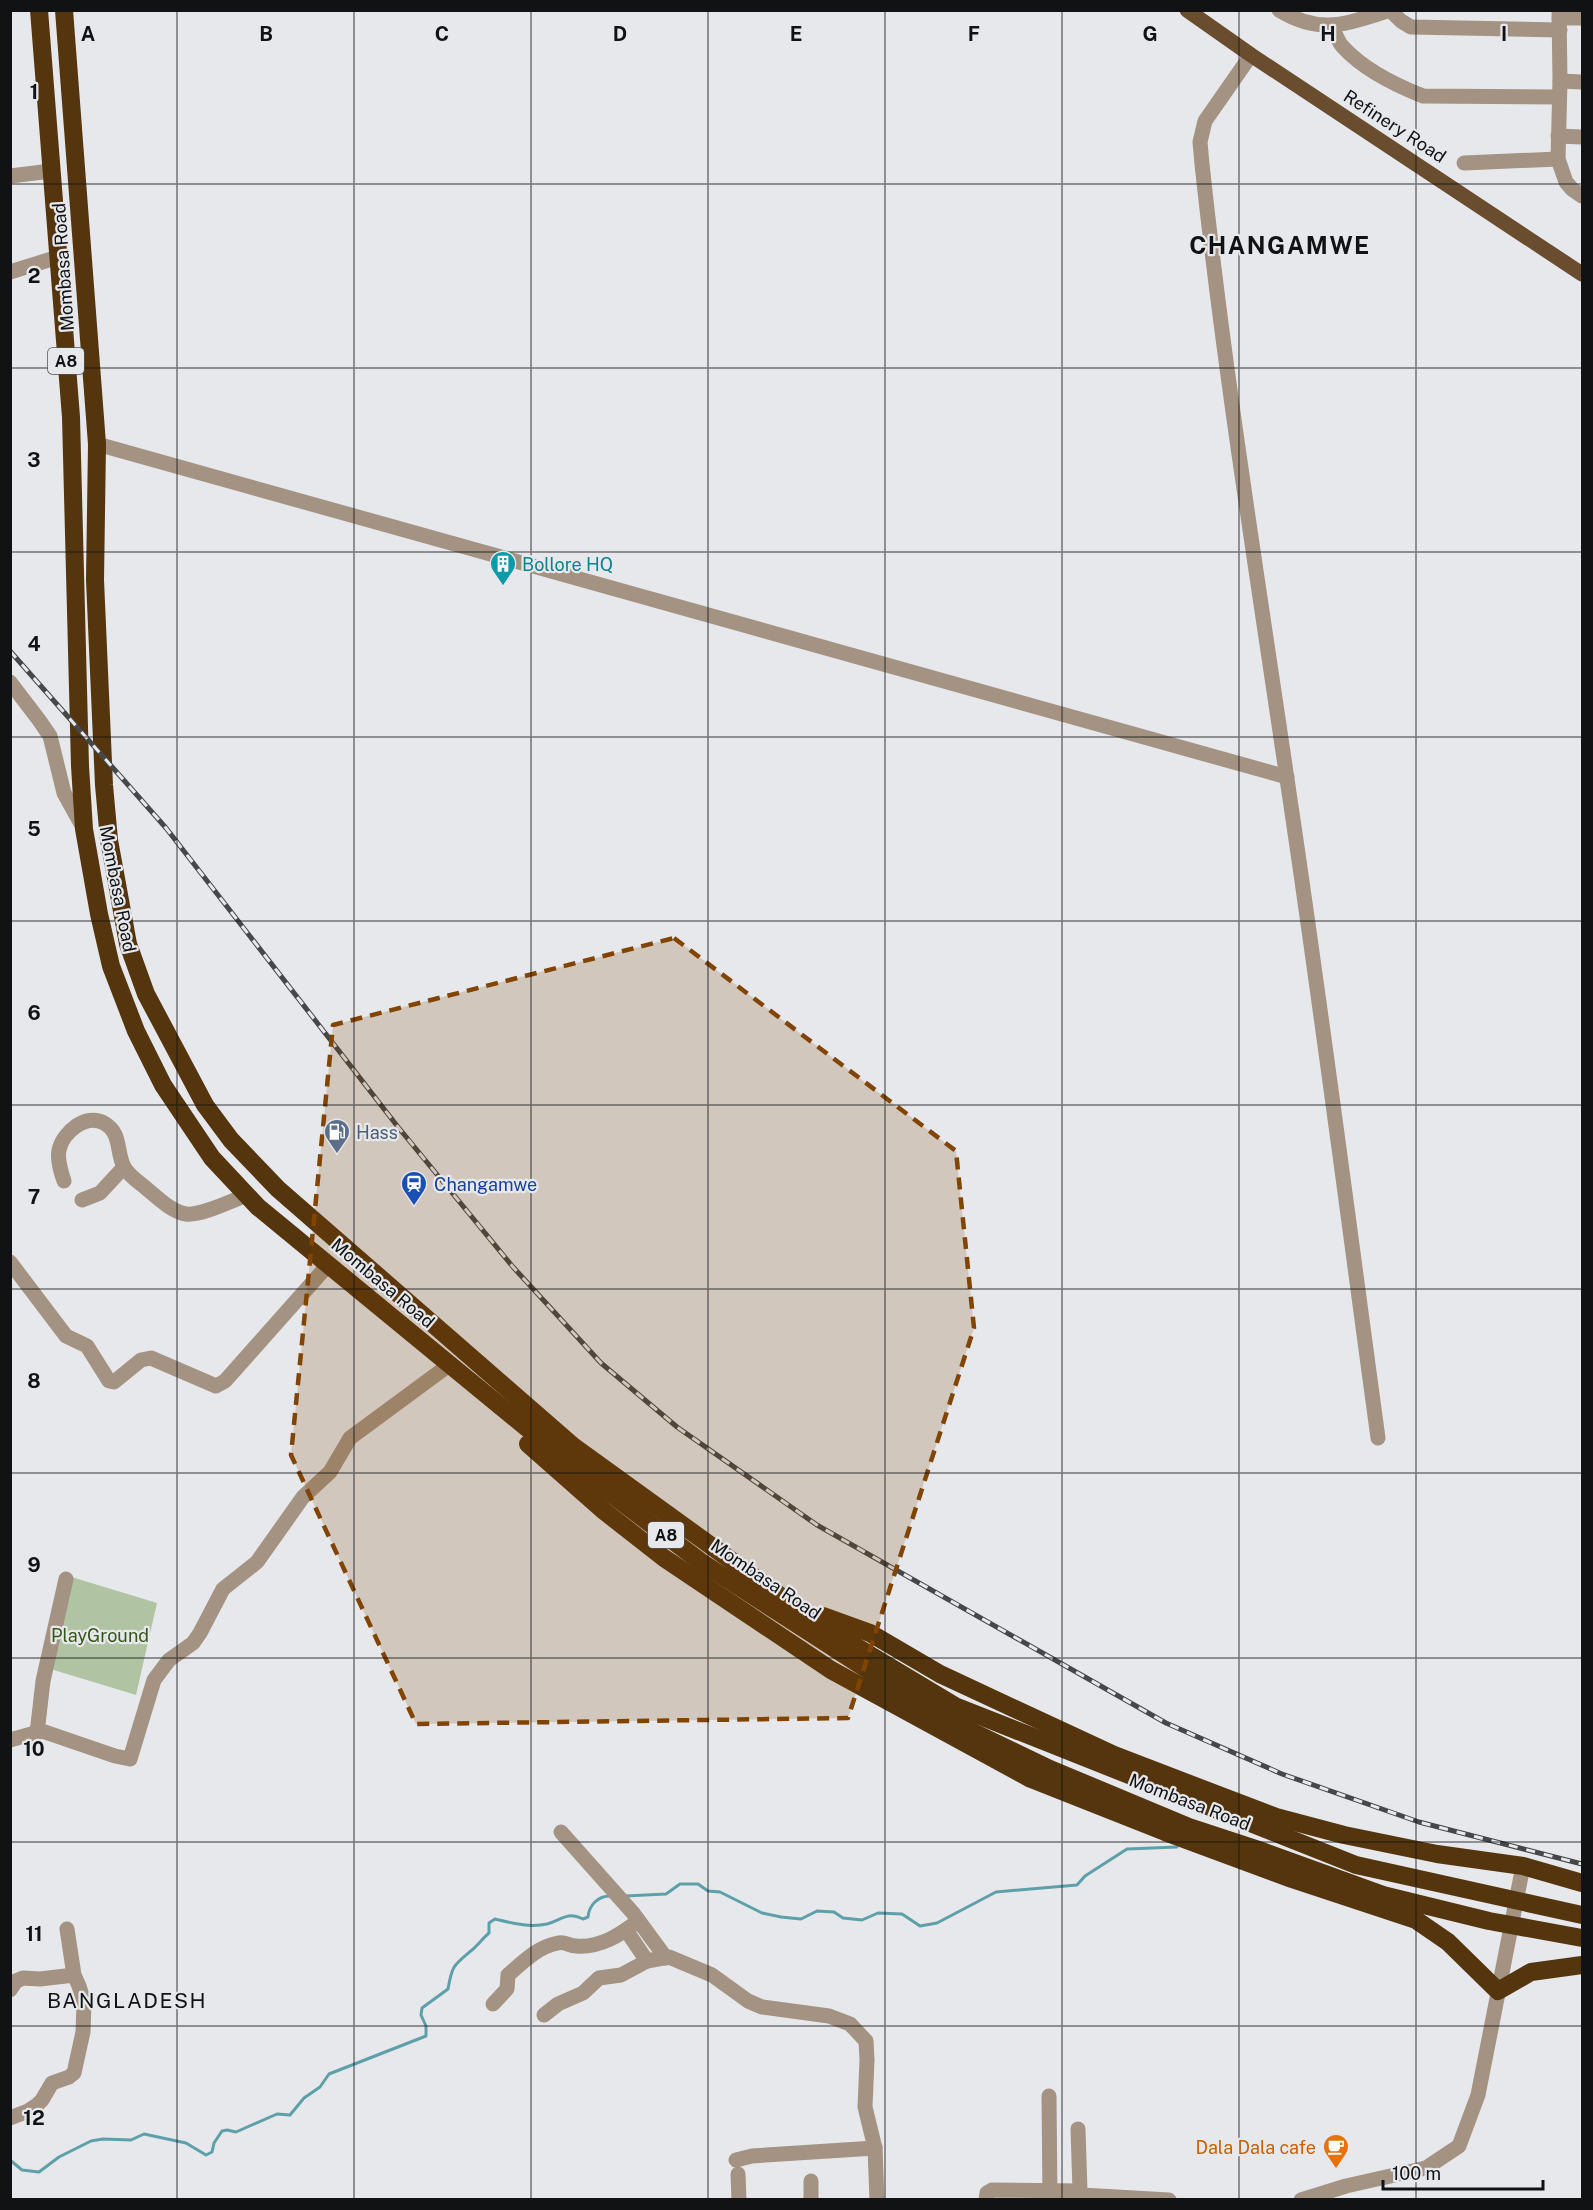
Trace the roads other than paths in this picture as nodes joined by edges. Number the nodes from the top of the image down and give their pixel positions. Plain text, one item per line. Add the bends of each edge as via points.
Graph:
1 (39, 10) edge
2 (64, 10) edge
3 (1188, 10) edge
4 (1279, 10) edge
5 (1391, 11) edge
6 (1582, 18) edge
7 (1559, 20) edge
8 (1332, 26) junction
9 (1251, 55) junction
10 (1582, 82) edge
11 (1560, 89) junction
12 (1558, 136) junction
13 (1582, 137) edge
14 (1558, 159) junction
15 (1464, 162) dead end
16 (51, 171) junction
17 (10, 176) edge
18 (1582, 196) edge
19 (58, 257) junction
20 (10, 272) edge
21 (1582, 274) edge
22 (97, 444) junction
23 (10, 682) edge
24 (1287, 777) junction
25 (84, 829) junction
26 (124, 1167) junction
27 (64, 1181) dead end
28 (247, 1195) junction
29 (82, 1200) dead end
30 (10, 1262) edge
31 (328, 1265) junction
32 (448, 1365) junction
33 (478, 1389) junction
34 (1378, 1438) dead end
35 (66, 1579) dead end
36 (793, 1605) junction
37 (37, 1732) junction
38 (10, 1740) edge
39 (561, 1832) dead end
40 (1521, 1874) junction
41 (1582, 1883) edge
42 (1582, 1915) edge
43 (632, 1921) junction
44 (67, 1929) dead end
45 (1582, 1938) edge
46 (666, 1958) junction
47 (647, 1960) junction
48 (1582, 1965) edge
49 (74, 1975) junction
50 (10, 1990) edge
51 (1498, 1991) junction
52 (493, 2004) dead end
53 (544, 2015) dead end
54 (1049, 2096) dead end
55 (10, 2118) edge
56 (1078, 2129) dead end
57 (875, 2148) junction
58 (811, 2181) dead end
59 (1080, 2191) junction
60 (1050, 2195) edge
61 (739, 2199) edge
62 (811, 2199) edge
63 (877, 2199) edge
64 (986, 2199) edge
65 (1169, 2199) edge
66 (1301, 2199) edge

1 - 16 highway, Mombasa Road / A8
2 - 22 highway, Mombasa Road / A8
3 - 9 main road, Refinery Road
4 - 8 street via 1312,25
5 - 7 street via 1411,27
5 - 8 street
6 - 7 street
7 - 11 street
8 - 11 street via 1342,46 1367,67 1423,96
9 - 21 main road, Refinery Road
9 - 24 street via 1205,121 1200,142 1217,298
10 - 11 street
11 - 12 street
12 - 13 street
12 - 14 street
14 - 15 street
14 - 18 street via 1566,182
16 - 17 street
16 - 19 highway, Mombasa Road / A8
19 - 20 street
19 - 25 highway, Mombasa Road / A8 via 70,417
22 - 24 street
22 - 36 highway, Mombasa Road / A8 via 95,580 101,730 116,884 128,944 146,994 205,1105 231,1140 278,1190 573,1446
23 - 25 street via 50,736 64,793
24 - 34 street
25 - 28 highway, Mombasa Road / A8 via 111,966 136,1032 163,1085 212,1158
26 - 27 street via 116,1136 103,1122 81,1122 62,1142 58,1155
26 - 28 street via 165,1203 186,1214
26 - 29 street via 100,1193
28 - 31 highway, Mombasa Road / A8
30 - 31 street via 66,1336 87,1346 109,1381 114,1382 141,1360 151,1358 216,1386 225,1381
31 - 32 highway, Mombasa Road / A8
32 - 33 highway, Mombasa Road / A8
32 - 37 street via 350,1438 330,1472 303,1497 257,1562 223,1589 193,1643 169,1660 154,1680 131,1758
33 - 45 highway, Mombasa Road / A8 via 701,1562 902,1692 973,1732 1189,1827 1383,1895 1489,1921
33 - 51 highway via 525,1442 604,1511 664,1557 831,1670 1031,1779 1282,1875 1416,1920 1448,1942
35 - 37 street via 43,1681
36 - 40 highway via 870,1633 940,1674 1114,1755 1276,1817
36 - 42 highway, Mombasa Road / A8 via 955,1706 1356,1865
37 - 38 street
39 - 43 street via 605,1880
40 - 41 highway
40 - 51 street
43 - 46 street
43 - 47 street
43 - 52 street via 616,1938 597,1945 562,1942 541,1948 508,1975 506,1992
44 - 49 street
46 - 47 street
46 - 57 street via 712,1975 762,2007 829,2016 859,2032 866,2041 865,2107
47 - 53 street via 621,1975 599,1978 583,1993
48 - 51 highway via 1531,1972
49 - 50 street via 23,1978
49 - 55 street via 82,1994 84,2018 74,2073 52,2083 32,2109
51 - 66 street via 1478,2095 1459,2146 1426,2168
54 - 60 street
56 - 59 street
57 - 61 street via 752,2156 737,2168
57 - 63 street
58 - 62 street
59 - 60 street
59 - 65 street via 1086,2196
60 - 64 street via 993,2190

